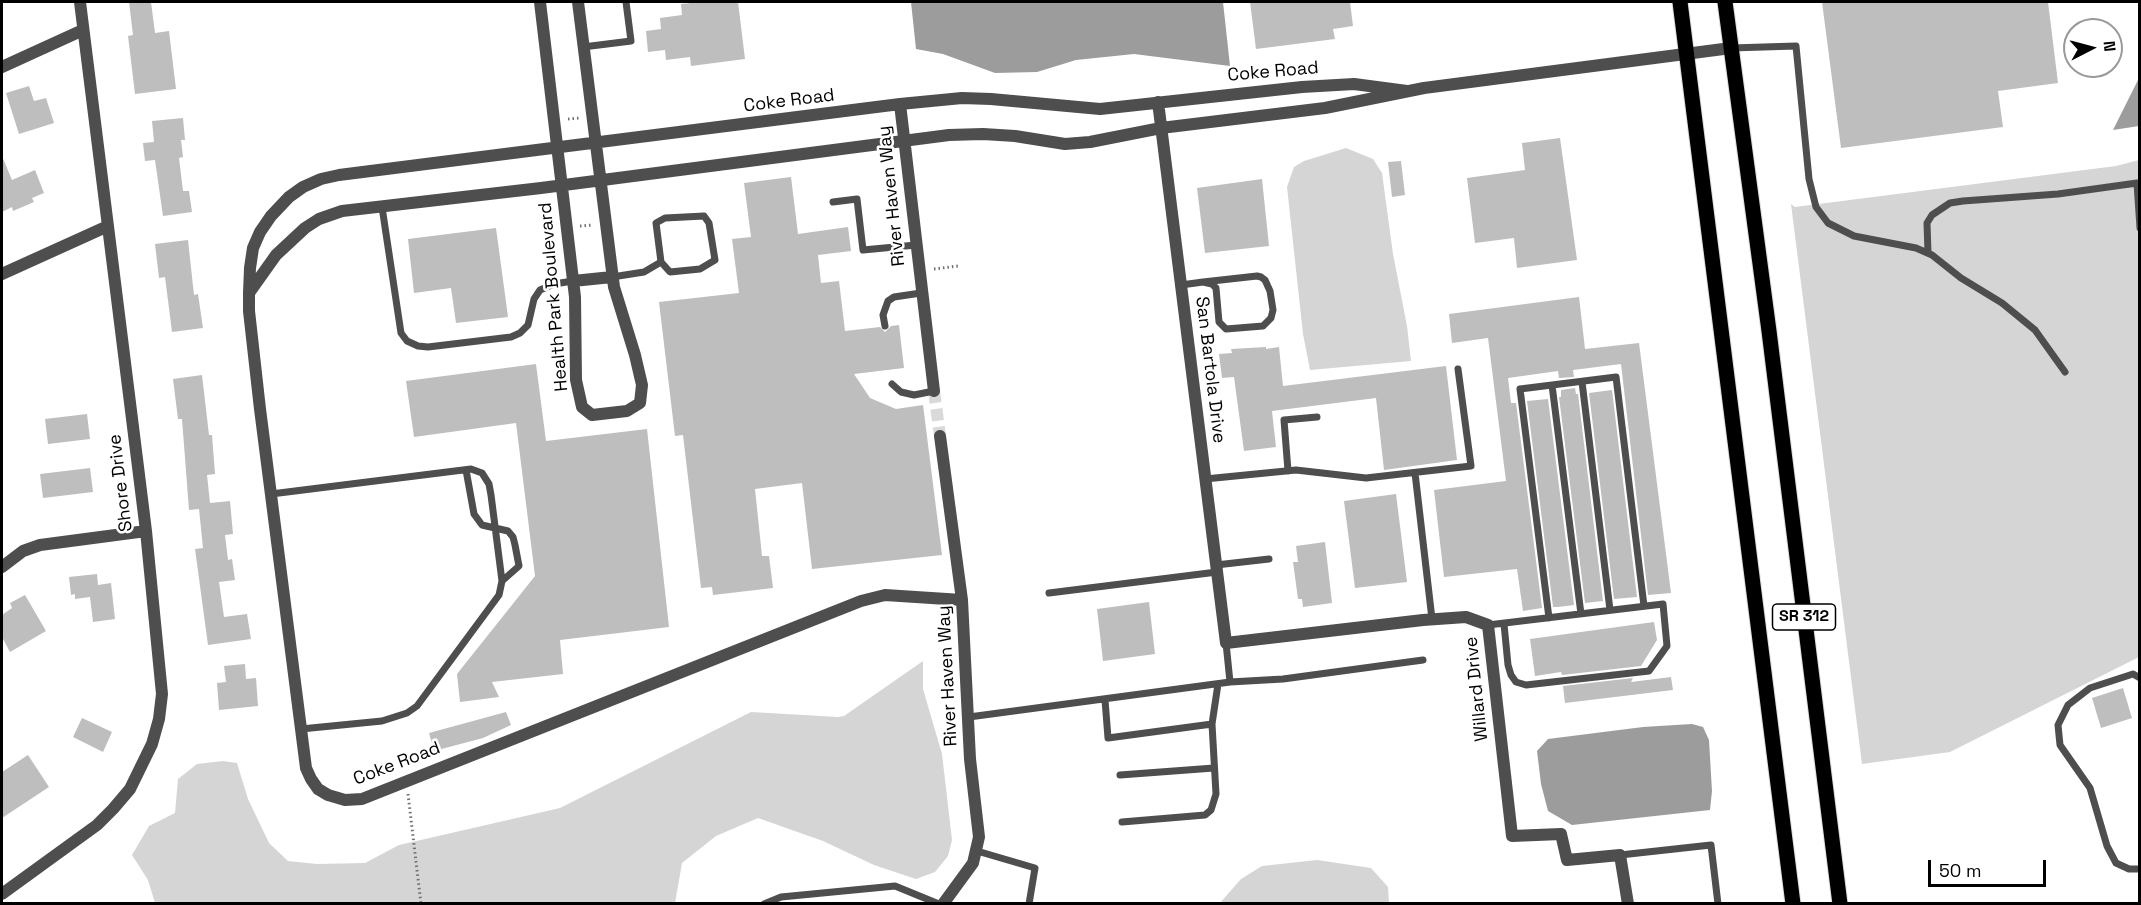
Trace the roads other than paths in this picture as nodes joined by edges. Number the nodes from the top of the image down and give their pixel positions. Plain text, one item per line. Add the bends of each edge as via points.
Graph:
1 (80, 2) edge
2 (540, 2) edge
3 (578, 2) edge
4 (626, 2) edge
5 (1680, 2) edge
6 (1725, 2) edge
7 (83, 30) junction
8 (583, 47) junction
9 (1731, 48) junction
10 (1686, 54) junction
11 (2, 67) edge
12 (1407, 91) junction
13 (1158, 102) junction
14 (900, 104) junction
15 (1161, 128) junction
16 (904, 141) junction
17 (595, 144) junction
18 (558, 148) junction
19 (600, 180) junction
20 (562, 185) junction
21 (833, 202) dead end
22 (382, 207) junction
23 (108, 226) junction
24 (2139, 228) edge
25 (916, 244) junction
26 (1928, 252) junction
27 (661, 262) junction
28 (2, 273) edge
29 (612, 277) junction
30 (573, 281) junction
31 (1203, 282) junction
32 (1181, 285) junction
33 (249, 293) junction
34 (921, 293) junction
35 (885, 326) dead end
36 (1458, 369) dead end
37 (2065, 372) dead end
38 (1582, 382) junction
39 (892, 384) dead end
40 (1552, 385) junction
41 (934, 391) joint
42 (1317, 417) dead end
43 (940, 436) tunnel mouth
44 (466, 470) junction
45 (1288, 471) junction
46 (1415, 474) junction
47 (1205, 479) junction
48 (271, 494) junction
49 (495, 529) junction
50 (146, 531) junction
51 (1269, 559) dead end
52 (2, 567) edge
53 (1216, 568) junction
54 (502, 582) junction
55 (1049, 593) dead end
56 (962, 600) junction
57 (1644, 606) junction
58 (1610, 610) junction
59 (1581, 614) junction
60 (1549, 618) junction
61 (1432, 619) junction
62 (1504, 624) junction
63 (1488, 625) junction
64 (1226, 643) junction
65 (1423, 660) dead end
66 (2139, 678) edge
67 (1230, 682) junction
68 (1218, 684) junction
69 (1106, 700) junction
70 (969, 717) junction
71 (1212, 724) junction
72 (301, 729) junction
73 (1214, 768) junction
74 (1120, 775) dead end
75 (1122, 822) dead end
76 (977, 851) junction
77 (1620, 855) junction
78 (2139, 869) edge
79 (2, 894) edge
80 (764, 903) edge
81 (941, 903) edge
82 (1029, 903) edge
83 (1628, 903) edge
84 (1718, 903) edge
85 (1793, 903) edge
86 (1840, 903) edge

1 - 7 street, Shore Drive
2 - 18 street, Health Park Boulevard
3 - 8 street, Health Park Boulevard
4 - 8 lane via 631,41
5 - 10 main road, SR 312
6 - 9 main road, SR 312
7 - 11 street
7 - 23 street, Shore Drive
8 - 17 street, Health Park Boulevard
9 - 10 street, Coke Road
9 - 26 lane via 1796,46 1809,178 1816,207 1828,223 1854,236
9 - 86 main road, SR 312
10 - 12 street, Coke Road
10 - 85 main road, SR 312
12 - 13 street, Coke Road via 1354,84
12 - 15 street, Coke Road via 1325,108
13 - 14 street, Coke Road via 1100,109 962,98
13 - 15 street, San Bartola Drive
14 - 16 street, River Haven Way
14 - 17 street, Coke Road
15 - 16 street, Coke Road via 1065,144 983,134
15 - 32 street, San Bartola Drive
16 - 19 street, Coke Road
16 - 25 street, River Haven Way
17 - 18 street, Coke Road
17 - 19 street, Health Park Boulevard
18 - 20 street, Health Park Boulevard
18 - 33 street, Coke Road via 321,179 289,197 260,232 253,248
19 - 20 street, Coke Road
19 - 29 street, Health Park Boulevard
20 - 22 street, Coke Road
20 - 30 street, Health Park Boulevard
21 - 25 lane via 857,199 863,250
22 - 30 lane via 401,333 418,346 511,337 528,325 540,290
22 - 33 street, Coke Road via 333,213 305,228 276,255
23 - 28 street
23 - 50 street, Shore Drive
24 - 26 lane via 2137,183 1963,201 1950,203 1932,215 1927,223
25 - 34 street, River Haven Way
26 - 37 lane via 2035,330
27 - 27 lane via 656,223 665,218 704,216 709,223 715,260 700,269 670,272
27 - 29 lane via 644,272
29 - 30 street
29 - 30 street, Health Park Boulevard via 642,385 640,403 627,411 592,415 582,407 576,380
31 - 31 lane via 1215,288 1219,322 1226,329 1263,326 1271,318 1270,291 1262,277
31 - 32 lane
32 - 47 street, San Bartola Drive
33 - 48 street, Coke Road
34 - 35 lane via 888,301 883,315
34 - 41 street, River Haven Way
36 - 46 lane via 1471,466
38 - 40 lane
38 - 57 lane via 1616,378
38 - 58 lane
39 - 41 lane via 901,392 914,395
40 - 59 lane
40 - 60 lane via 1520,388
42 - 45 lane via 1284,420
43 - 56 street, River Haven Way
44 - 48 lane
44 - 49 lane via 474,514 482,525
44 - 49 lane via 482,473 489,484
45 - 46 lane via 1366,478
45 - 47 lane
46 - 61 lane
47 - 53 street, San Bartola Drive
48 - 72 street, Coke Road
49 - 54 lane
49 - 54 lane via 508,531 513,537 518,557 519,566
50 - 52 street via 40,545 23,551
50 - 79 street, Shore Drive via 162,693 152,744 130,789 113,809
51 - 53 lane
53 - 55 lane
53 - 64 street, San Bartola Drive
54 - 72 lane via 499,595 408,713 382,721
56 - 70 street, River Haven Way
56 - 72 street, Coke Road via 885,595 861,601 362,799 345,800 318,789 306,768
57 - 58 lane
57 - 62 lane via 1663,604 1667,646 1648,671 1526,685 1516,682 1508,665
58 - 59 lane
59 - 60 lane
60 - 62 lane
61 - 63 street, Willard Drive via 1466,617
61 - 64 street, Willard Drive
62 - 63 lane
63 - 77 street, Willard Drive via 1512,836 1561,834 1567,860
64 - 67 lane
65 - 67 lane via 1283,679
66 - 78 lane via 2133,674 2090,687 2068,705 2058,725 2060,745 2090,788 2116,863
67 - 68 lane
68 - 69 lane
68 - 71 lane
69 - 70 lane
69 - 71 lane via 1108,738
70 - 76 street, River Haven Way
71 - 73 lane
73 - 74 lane
73 - 75 lane via 1216,794 1205,815
76 - 81 street, River Haven Way via 965,875
76 - 82 lane via 1035,867
77 - 83 street
77 - 84 lane via 1711,845
80 - 81 lane via 781,897 895,886

